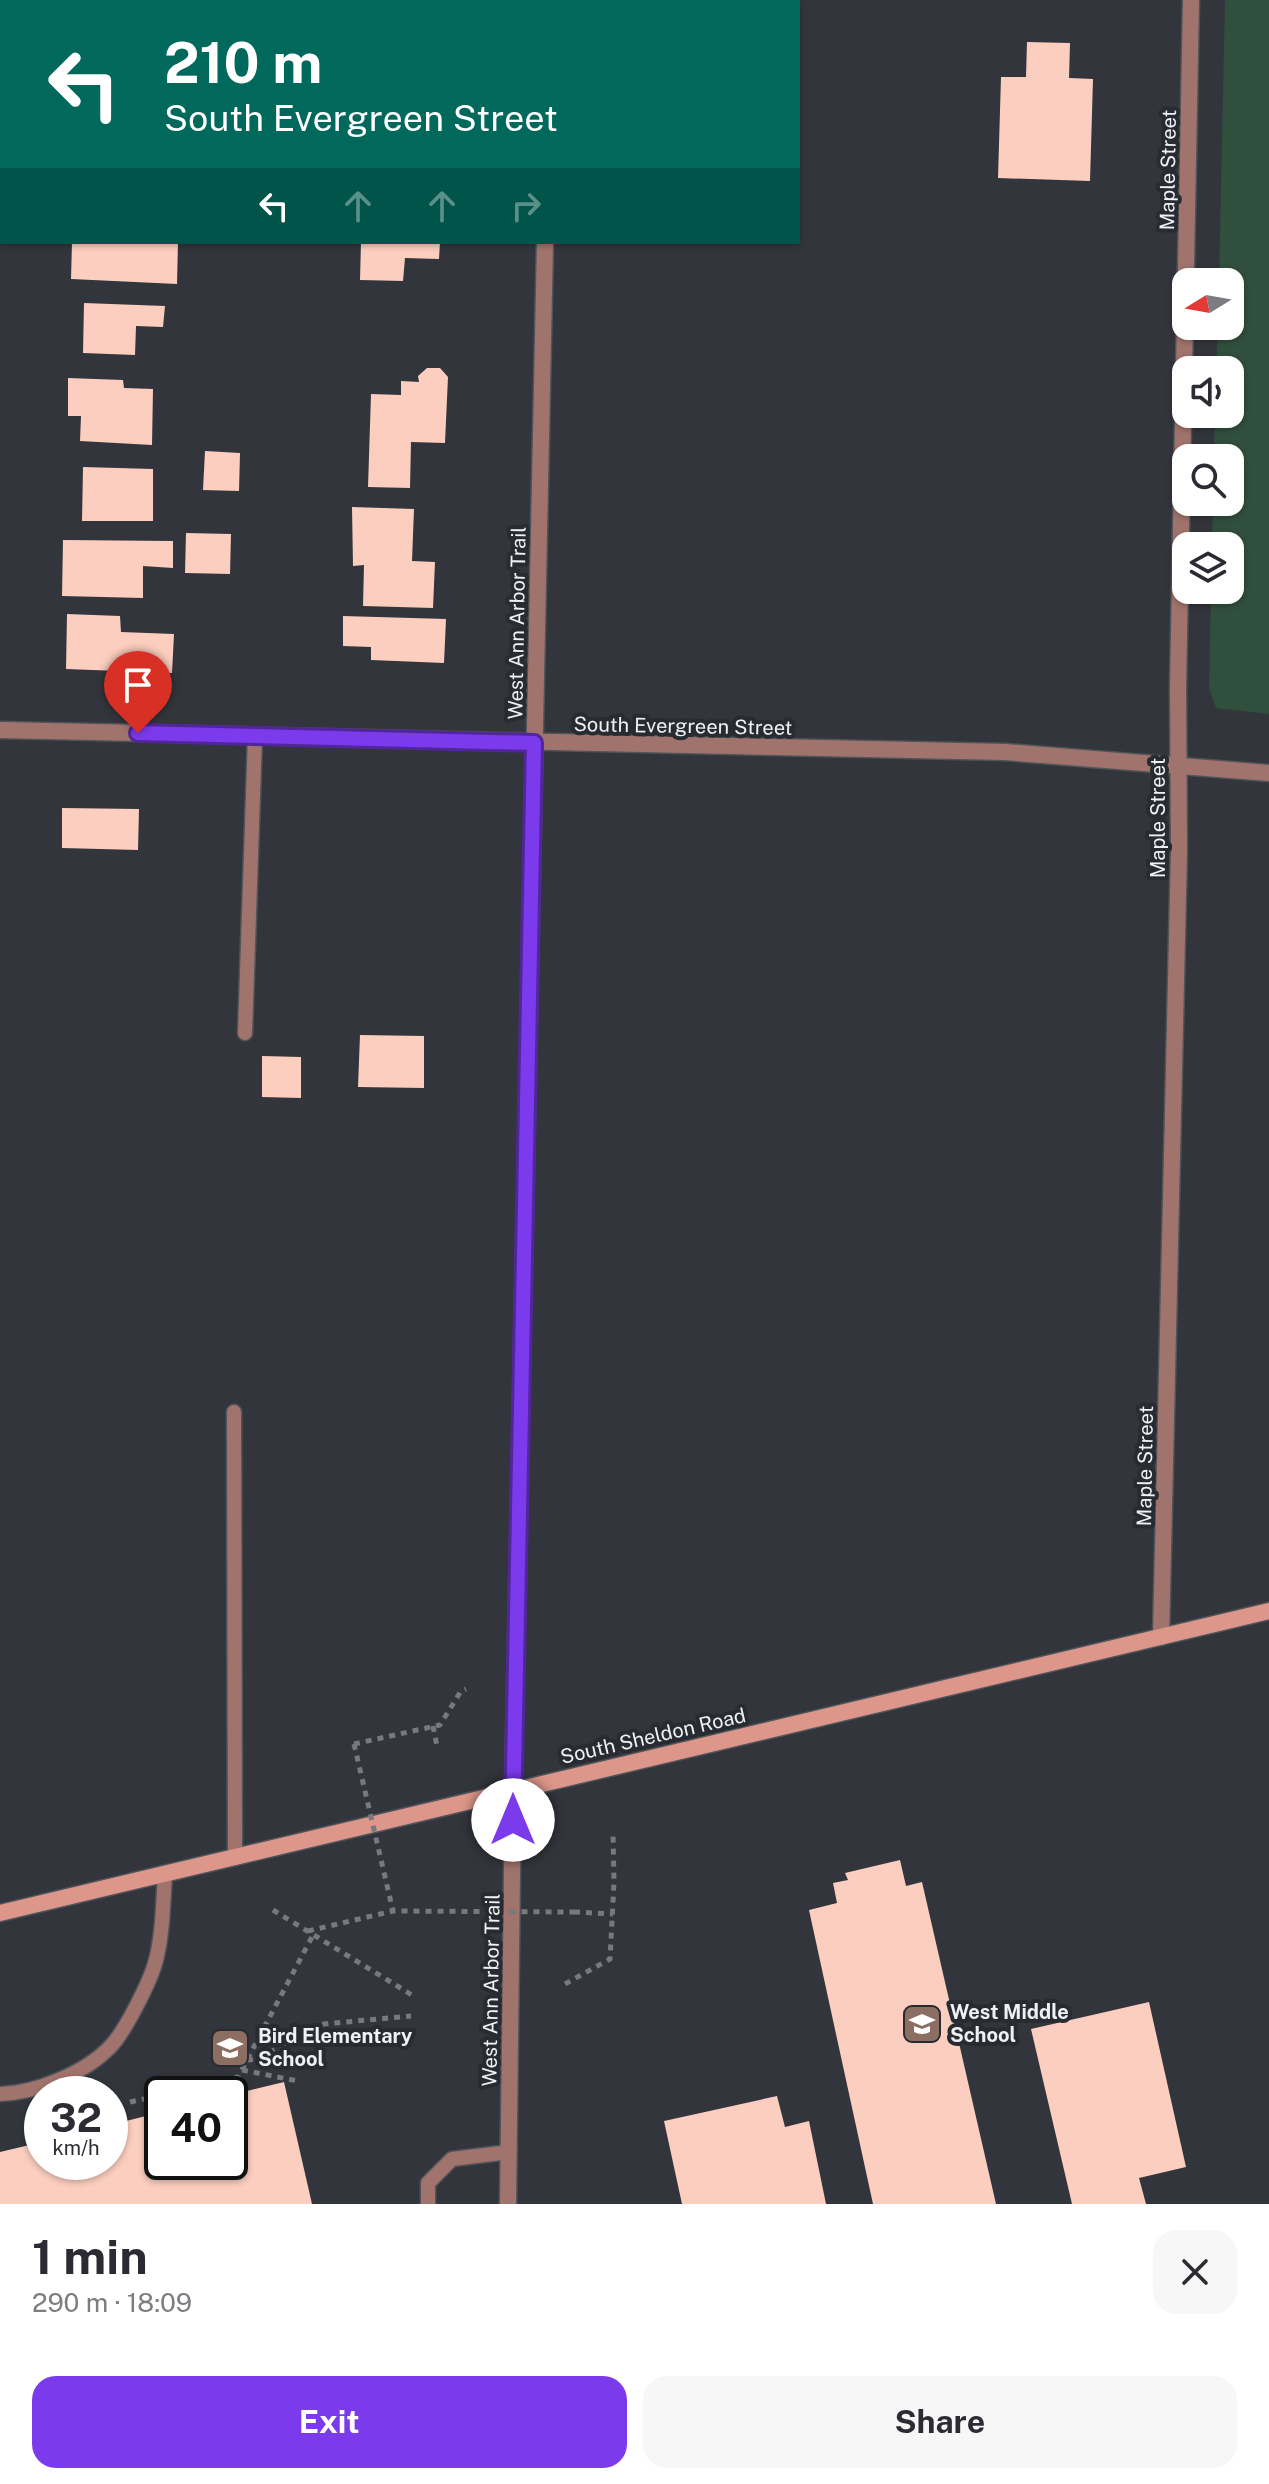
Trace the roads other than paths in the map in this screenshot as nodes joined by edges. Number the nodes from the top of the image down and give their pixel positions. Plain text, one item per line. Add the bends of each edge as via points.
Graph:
1 (1191, 0) edge
2 (545, 244) edge
3 (0, 730) edge
4 (255, 736) junction
5 (534, 743) junction
6 (1179, 766) junction
7 (1269, 773) edge
8 (245, 1033) dead end
9 (234, 1412) dead end
10 (1269, 1611) edge
11 (1161, 1637) junction
12 (513, 1789) junction
13 (235, 1858) junction
14 (165, 1874) junction
15 (0, 1913) edge
16 (0, 2094) edge
17 (509, 2152) junction
18 (428, 2204) edge
19 (508, 2204) edge

1 - 6 street, Maple Street
2 - 5 street, West Ann Arbor Trail
3 - 4 street, South Evergreen Street
4 - 5 street, South Evergreen Street
4 - 8 lane
5 - 6 street, South Evergreen Street via 1005,752
5 - 12 street, West Ann Arbor Trail
6 - 7 street, South Evergreen Street
6 - 11 street, Maple Street
9 - 13 lane
10 - 11 main road, South Sheldon Road
11 - 12 main road, South Sheldon Road
12 - 13 main road, South Sheldon Road
12 - 17 street, West Ann Arbor Trail
13 - 14 main road, South Sheldon Road
14 - 15 main road, South Sheldon Road
14 - 16 lane via 155,1963 111,2047 67,2077 22,2094
17 - 18 lane via 452,2159 428,2183
17 - 19 street, West Ann Arbor Trail

